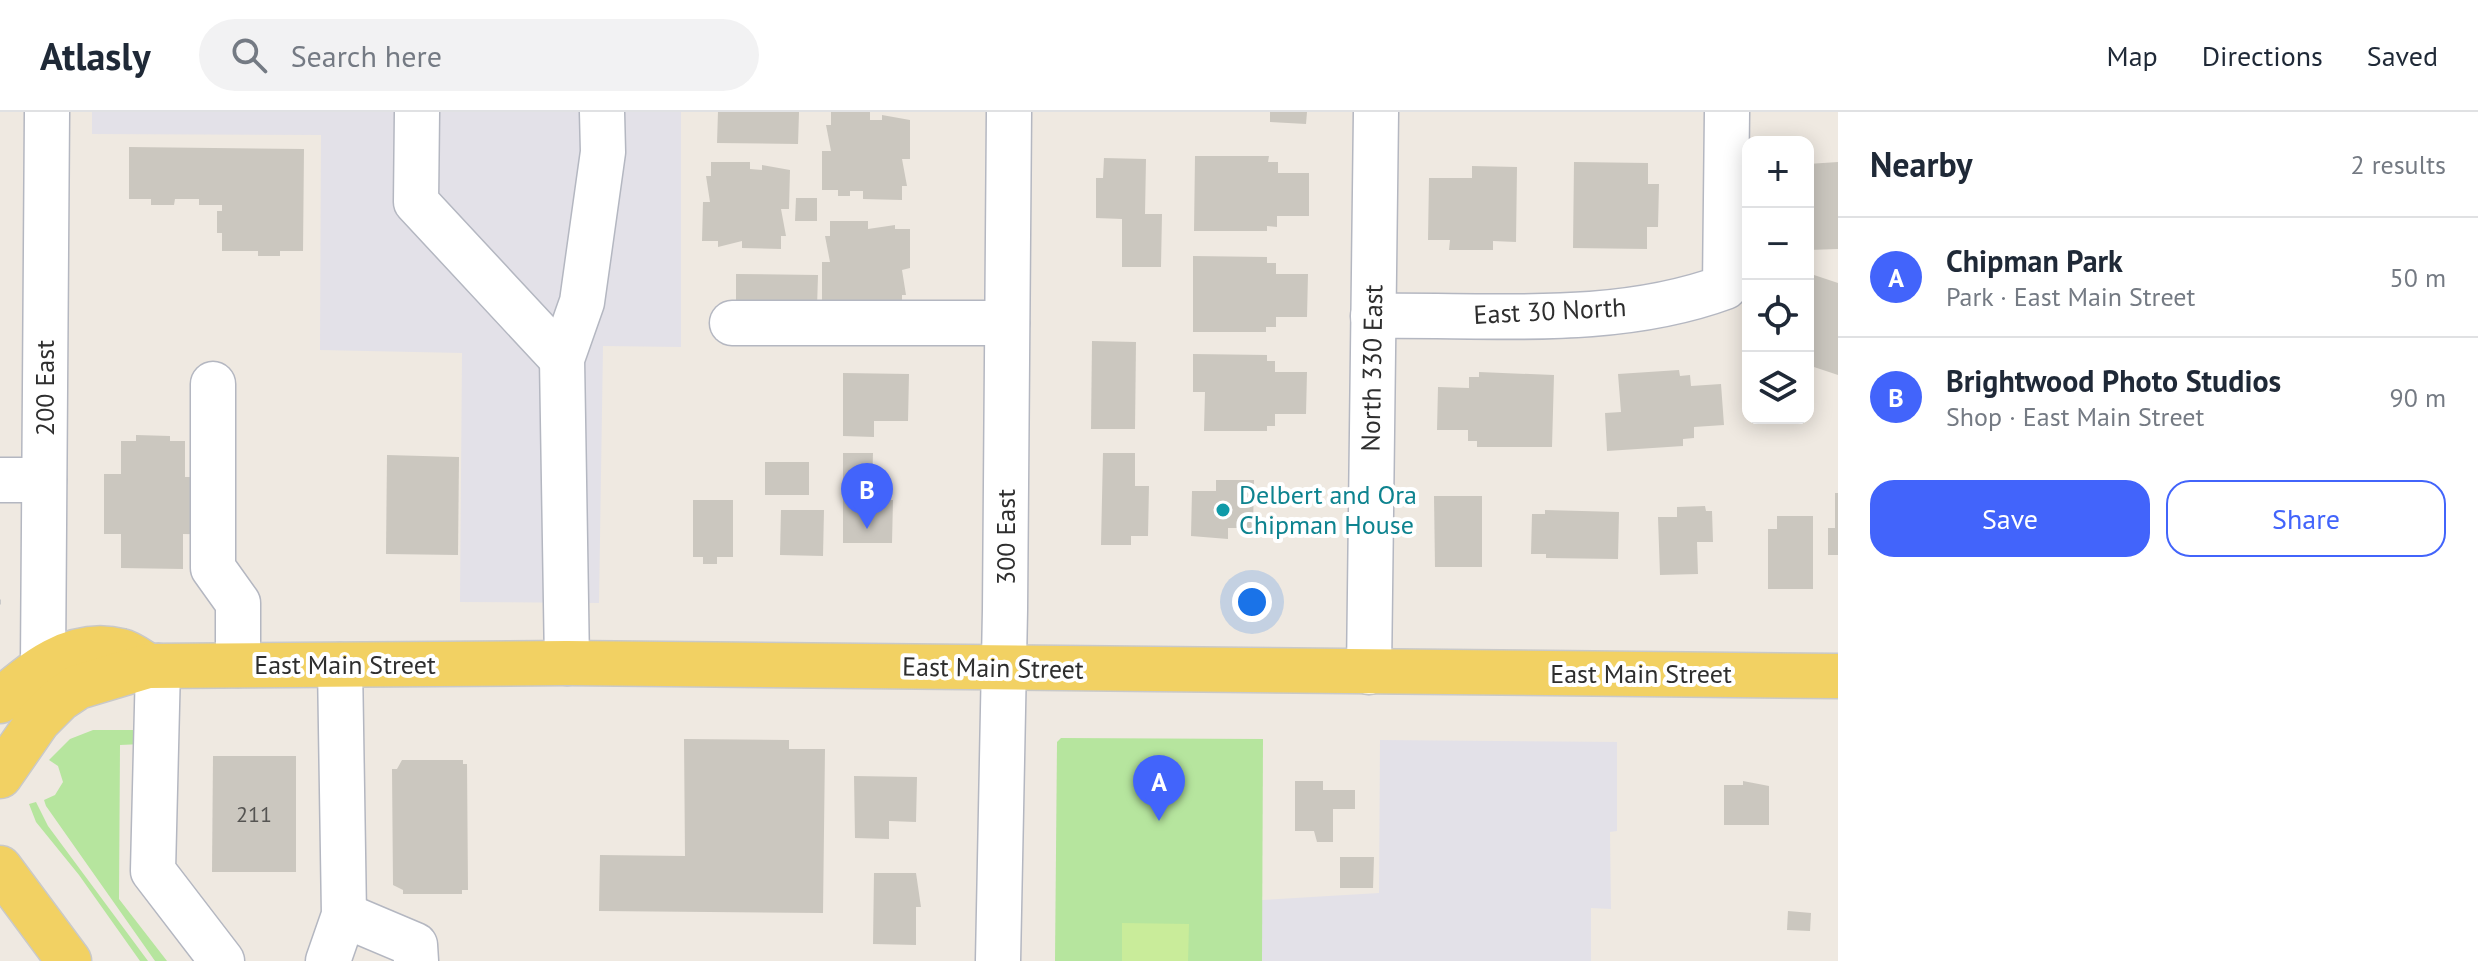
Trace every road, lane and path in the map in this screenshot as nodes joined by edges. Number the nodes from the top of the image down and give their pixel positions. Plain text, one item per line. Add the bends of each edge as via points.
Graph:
1 (47, 112) edge
2 (417, 112) edge
3 (602, 112) edge
4 (1009, 112) edge
5 (1376, 112) edge
6 (1727, 112) edge
7 (1373, 316) junction
8 (732, 323) dead end
9 (1007, 323) junction
10 (562, 359) junction
11 (213, 384) dead end
12 (0, 480) edge
13 (44, 480) junction
14 (567, 663) junction
15 (43, 665) junction
16 (238, 665) junction
17 (340, 665) junction
18 (153, 666) junction
19 (1003, 669) junction
20 (1369, 672) junction
21 (1838, 676) edge
22 (0, 701) edge
23 (0, 776) edge
24 (0, 868) edge
25 (344, 915) junction
26 (69, 961) edge
27 (222, 961) edge
28 (328, 961) edge
29 (416, 961) edge
30 (998, 961) edge

1 - 13 street, 200 East
2 - 10 street via 416,202
3 - 10 street via 603,152 582,302
4 - 9 street, 300 East
5 - 7 street, North 330 East
6 - 7 street, East 30 North via 1725,287 1679,301 1548,317
7 - 20 street, North 330 East
8 - 9 street
9 - 19 street, 300 East
10 - 14 street
11 - 16 street via 213,568 238,603
12 - 13 street
13 - 15 street, 200 East
14 - 17 main road, East Main Street
14 - 19 main road, East Main Street
15 - 18 main road, East Main Street via 83,650 121,651
15 - 22 main road, East Main Street
16 - 17 main road, East Main Street
16 - 18 main road, East Main Street
17 - 25 street
18 - 23 main road, East Main Street via 78,687 60,699
18 - 27 street via 153,871
19 - 20 main road, East Main Street
19 - 30 street, 300 East
20 - 21 main road, East Main Street
24 - 26 main road
25 - 28 street
25 - 29 street via 415,945

